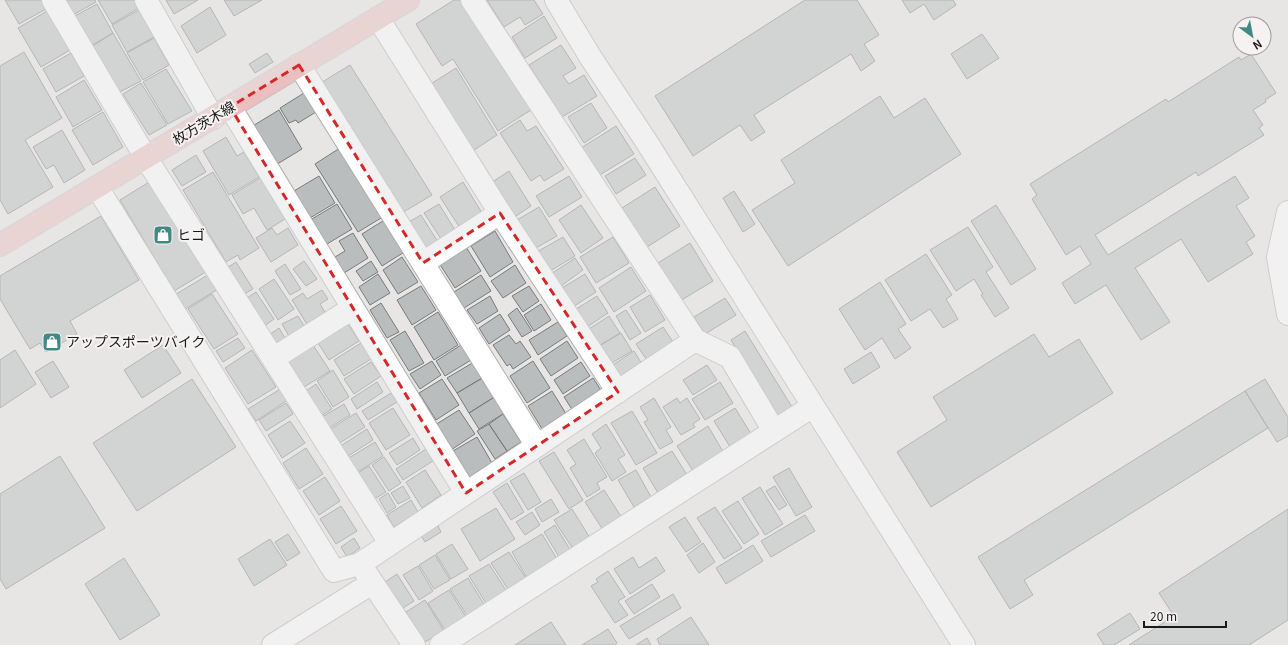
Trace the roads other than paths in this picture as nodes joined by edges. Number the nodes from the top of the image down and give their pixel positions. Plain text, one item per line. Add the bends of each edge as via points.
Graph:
1 (53, 0) edge
2 (146, 0) edge
3 (408, 0) edge
4 (472, 0) edge
5 (556, 0) edge
6 (378, 18) junction
7 (299, 65) junction
8 (221, 112) junction
9 (146, 158) junction
10 (96, 186) junction
11 (1288, 212) edge
12 (500, 213) junction
13 (0, 245) edge
14 (423, 263) junction
15 (353, 308) junction
16 (1288, 314) edge
17 (695, 340) junction
18 (274, 358) junction
19 (618, 392) junction
20 (813, 406) junction
21 (774, 431) junction
22 (537, 446) junction
23 (466, 493) junction
24 (390, 543) junction
25 (360, 564) junction
26 (372, 583) junction
27 (273, 645) edge
28 (414, 645) edge
29 (441, 645) edge
30 (964, 645) edge

1 - 9 street
2 - 8 street
3 - 6 main road, 枚方茨木線
4 - 17 street
5 - 20 street via 590,58 646,141
6 - 7 main road, 枚方茨木線
6 - 12 street
7 - 8 main road, 枚方茨木線
7 - 14 street
8 - 9 main road, 枚方茨木線
8 - 15 street
9 - 10 main road, 枚方茨木線
9 - 18 street
10 - 13 main road, 枚方茨木線
10 - 25 street via 334,572
11 - 16 street via 1278,257
12 - 14 street
12 - 19 street
14 - 22 street
15 - 18 street
15 - 23 street
17 - 19 street
17 - 21 street via 730,357
18 - 24 street
19 - 22 street
20 - 21 street
20 - 30 street
21 - 29 street
22 - 23 street
23 - 24 street
24 - 25 street
25 - 26 street
26 - 27 street
26 - 28 street

